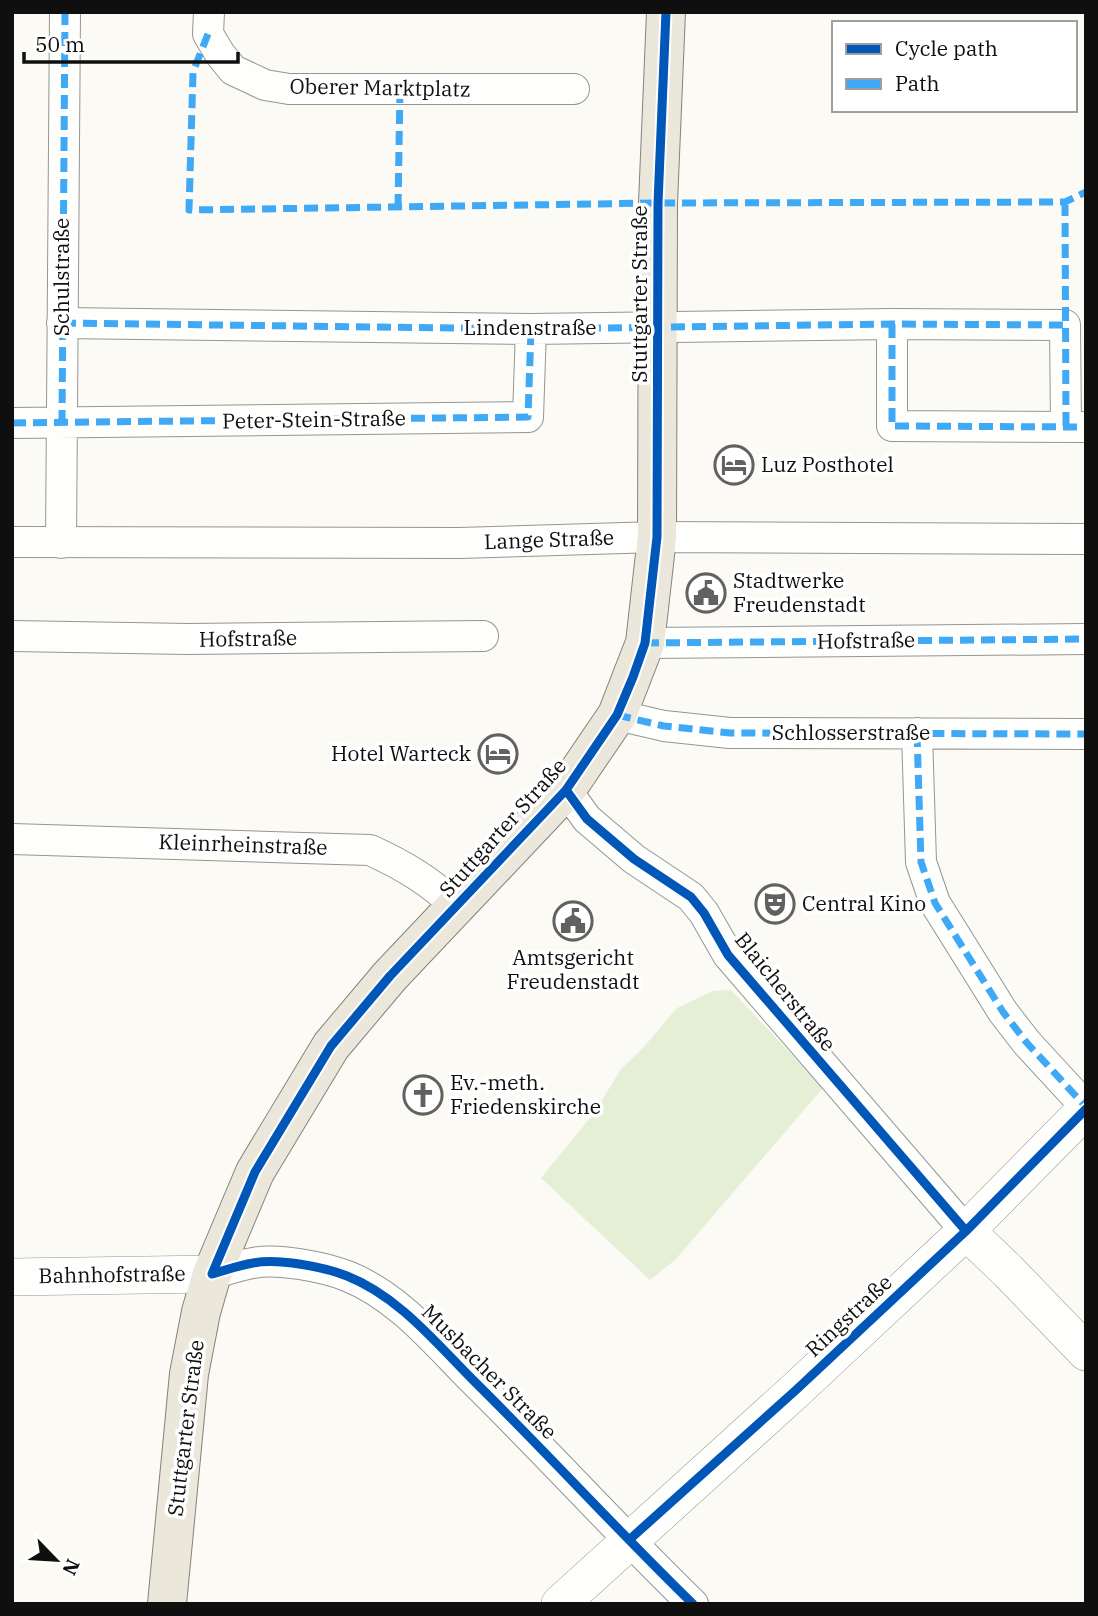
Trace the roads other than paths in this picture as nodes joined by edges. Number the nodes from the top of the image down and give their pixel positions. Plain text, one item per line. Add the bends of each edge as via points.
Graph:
1 (65, 12) edge
2 (666, 12) edge
3 (209, 23) edge
4 (574, 89) dead end
5 (62, 323) junction
6 (892, 324) junction
7 (656, 327) junction
8 (531, 329) junction
9 (12, 422) edge
10 (62, 424) junction
11 (1076, 427) edge
12 (657, 537) junction
13 (1086, 539) edge
14 (12, 542) edge
15 (61, 542) junction
16 (12, 636) edge
17 (483, 636) dead end
18 (1086, 639) edge
19 (645, 643) junction
20 (617, 715) junction
21 (917, 733) junction
22 (1086, 734) edge
23 (566, 790) junction
24 (12, 839) edge
25 (456, 906) junction
26 (1086, 1108) edge
27 (966, 1231) junction
28 (212, 1274) junction
29 (12, 1277) edge
30 (1086, 1352) edge
31 (629, 1540) junction
32 (167, 1604) edge
33 (560, 1604) edge
34 (693, 1604) edge

1 - 5 street, Schulstraße
2 - 7 main road, Stuttgarter Straße
3 - 4 street, Oberer Marktplatz via 220,54 233,70 265,85 289,89
5 - 8 street, Lindenstraße
5 - 10 street, Schulstraße
6 - 7 street, Lindenstraße
6 - 11 street, Lindenstraße via 1065,325
6 - 11 street via 892,426
7 - 8 street, Lindenstraße
7 - 12 main road, Stuttgarter Straße
8 - 10 street, Peter-Stein-Straße via 528,417
9 - 10 street, Peter-Stein-Straße
10 - 15 street, Schulstraße
12 - 13 street, Lange Straße
12 - 15 street, Lange Straße via 459,543
12 - 19 main road, Stuttgarter Straße
14 - 15 street, Lange Straße
16 - 17 street, Hofstraße
18 - 19 street, Hofstraße
19 - 20 main road, Stuttgarter Straße
20 - 21 street, Schlosserstraße via 730,733
20 - 23 main road, Stuttgarter Straße
21 - 22 street, Schlosserstraße
21 - 26 street via 921,862 935,903 1003,1012
23 - 25 main road, Stuttgarter Straße
23 - 27 street, Blaicherstraße via 587,819 634,859 691,897 728,955
24 - 25 street, Kleinrheinstraße via 370,850 406,866
25 - 28 main road, Stuttgarter Straße via 331,1046 255,1172
26 - 27 street, Ringstraße
27 - 30 street
27 - 31 street, Ringstraße
28 - 29 street, Bahnhofstraße
28 - 31 street, Musbacher Straße via 256,1262 324,1268 383,1295
28 - 32 main road, Stuttgarter Straße via 189,1374
31 - 33 street, Ringstraße
31 - 34 street, Musbacher Straße

